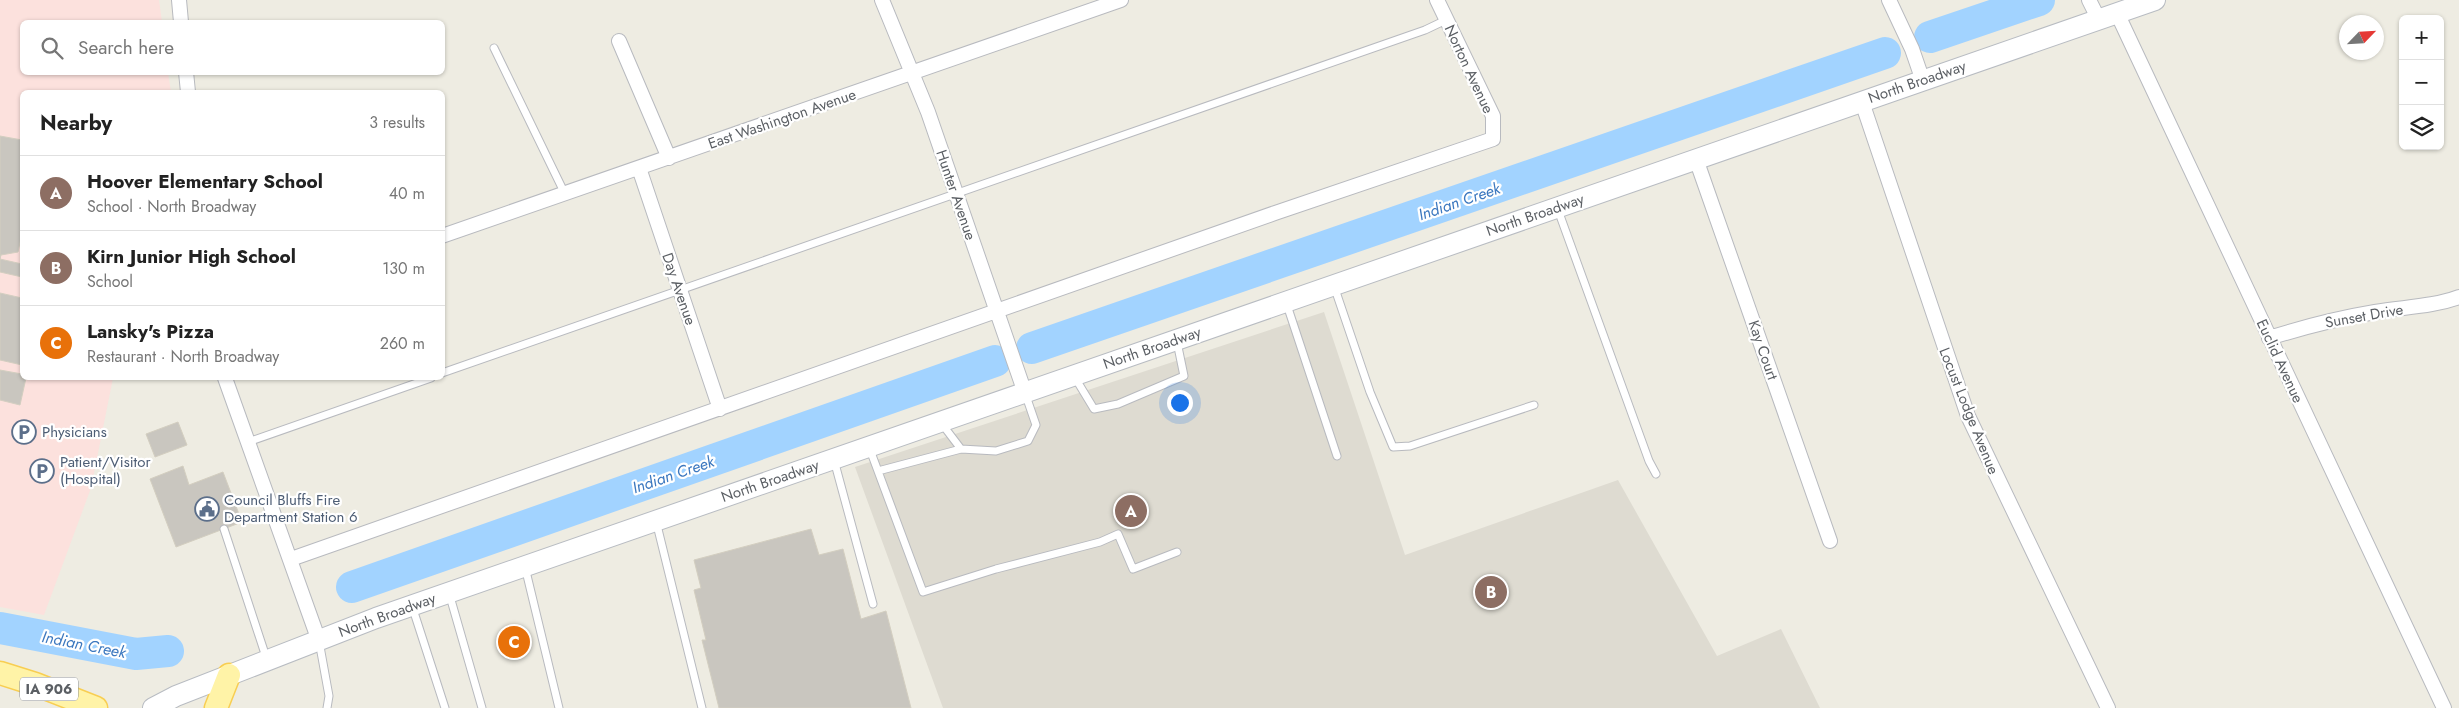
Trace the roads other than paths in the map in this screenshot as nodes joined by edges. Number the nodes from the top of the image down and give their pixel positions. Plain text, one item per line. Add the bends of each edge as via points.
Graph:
1 (179, 0) edge
2 (882, 0) edge
3 (1122, 0) edge
4 (1437, 0) edge
5 (1889, 0) edge
6 (2089, 0) edge
7 (2155, 0) edge
8 (2108, 16) junction
9 (181, 20) edge
10 (1446, 20) junction
11 (619, 41) dead end
12 (494, 48) dead end
13 (913, 73) junction
14 (186, 75) edge
15 (1922, 81) junction
16 (188, 90) edge
17 (1862, 102) junction
18 (669, 158) junction
19 (1696, 159) junction
20 (639, 168) junction
21 (565, 194) junction
22 (956, 194) junction
23 (1557, 208) junction
24 (445, 235) edge
25 (1334, 285) junction
26 (680, 290) junction
27 (2459, 298) edge
28 (1286, 302) junction
29 (996, 310) junction
30 (2269, 338) junction
31 (1176, 340) junction
32 (445, 372) edge
33 (1074, 376) junction
34 (226, 380) edge
35 (425, 380) edge
36 (1025, 393) junction
37 (1534, 405) dead end
38 (720, 409) junction
39 (940, 422) junction
40 (248, 442) junction
41 (868, 447) junction
42 (961, 449) junction
43 (1337, 456) dead end
44 (833, 459) junction
45 (878, 470) junction
46 (1656, 474) dead end
47 (656, 521) junction
48 (224, 529) dead end
49 (1830, 541) dead end
50 (1177, 552) dead end
51 (291, 559) junction
52 (525, 567) junction
53 (449, 593) junction
54 (873, 604) dead end
55 (412, 606) junction
56 (319, 641) junction
57 (267, 660) junction
58 (0, 673) edge
59 (229, 675) junction
60 (96, 708) edge
61 (153, 708) edge
62 (216, 708) edge
63 (327, 708) edge
64 (445, 708) edge
65 (482, 708) edge
66 (559, 708) edge
67 (702, 708) edge
68 (2108, 708) edge
69 (2444, 708) edge

1 - 9 street
2 - 13 street, Hunter Avenue
3 - 13 street, East Washington Avenue
4 - 10 street, Norton Avenue
5 - 15 street via 1912,49
6 - 8 street, Euclid Avenue
7 - 8 main road, North Broadway
8 - 15 main road, North Broadway
8 - 30 street, Euclid Avenue
10 - 22 lane
10 - 29 street, Norton Avenue via 1493,116 1493,140
11 - 18 street
12 - 21 lane
13 - 18 street, East Washington Avenue
13 - 22 street, Hunter Avenue
14 - 16 street
15 - 17 main road, North Broadway
17 - 19 main road, North Broadway
17 - 68 street, Locust Lodge Avenue via 1968,416
18 - 20 street, East Washington Avenue
19 - 23 main road, North Broadway
19 - 49 street, Kay Court
20 - 21 street, East Washington Avenue
20 - 26 street, Day Avenue
21 - 24 street, East Washington Avenue
22 - 26 lane
22 - 29 street, Hunter Avenue
23 - 25 main road, North Broadway
23 - 46 lane
25 - 28 main road, North Broadway
25 - 37 lane via 1392,447 1410,446
26 - 32 lane
26 - 38 street, Day Avenue
27 - 30 street, Sunset Drive via 2306,326
28 - 31 main road, North Broadway
28 - 43 lane
29 - 36 street, Hunter Avenue
29 - 38 street
30 - 69 street, Euclid Avenue
31 - 33 main road, North Broadway
31 - 33 lane via 1184,376 1118,404 1094,409
33 - 36 main road, North Broadway
34 - 40 street
35 - 40 lane
36 - 39 main road, North Broadway
36 - 42 lane via 1036,425 1028,441 996,451
38 - 51 street
39 - 41 main road, North Broadway
39 - 42 lane
40 - 51 street
41 - 44 main road, North Broadway
41 - 45 lane
42 - 45 lane
44 - 47 main road, North Broadway
44 - 54 lane
45 - 50 lane via 923,592 1100,542 1118,534 1133,569
47 - 52 main road, North Broadway
47 - 67 lane
48 - 57 lane
51 - 56 street
52 - 53 main road, North Broadway
52 - 66 lane
53 - 55 main road, North Broadway
53 - 65 lane
55 - 56 main road, North Broadway
55 - 64 lane
56 - 57 main road, North Broadway
56 - 63 lane via 329,696
57 - 59 main road, North Broadway
58 - 60 main road, IA 906
59 - 61 main road, North Broadway
59 - 62 main road

